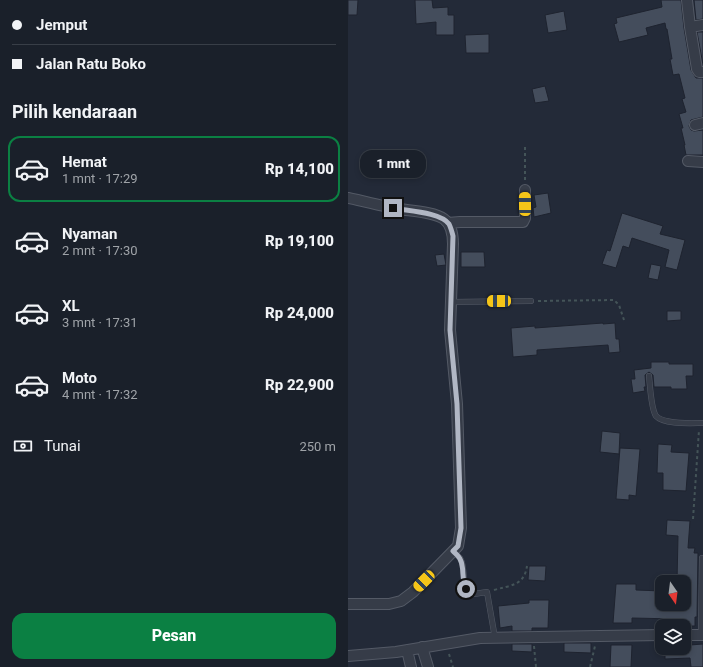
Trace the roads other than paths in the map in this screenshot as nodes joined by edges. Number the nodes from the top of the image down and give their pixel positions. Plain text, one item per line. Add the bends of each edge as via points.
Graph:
1 (687, 0) edge
2 (703, 25) edge
3 (690, 27) junction
4 (703, 72) edge
5 (688, 161) dead end
6 (703, 162) edge
7 (525, 190) road end
8 (348, 198) edge
9 (448, 224) junction
10 (531, 301) road end
11 (451, 302) junction
12 (649, 376) dead end
13 (701, 423) edge
14 (453, 551) junction
15 (702, 558) edge
16 (348, 604) edge
17 (655, 635) edge
18 (691, 635) edge
19 (702, 635) edge
20 (495, 638) junction
21 (422, 647) junction
22 (407, 650) junction
23 (348, 656) edge
24 (411, 667) edge
25 (428, 667) edge

1 - 3 street
2 - 3 street
3 - 4 street via 697,69
5 - 6 street
7 - 9 street via 525,218 522,222
8 - 9 street via 433,215 443,218
9 - 11 street via 453,236
10 - 11 lane
11 - 14 street via 450,330 457,404 461,528 458,546
12 - 13 lane via 656,416 670,422
14 - 16 street via 401,601 388,604
14 - 20 lane via 460,558 464,585 468,593 487,592
15 - 19 lane
17 - 20 street
18 - 19 street
20 - 21 street
21 - 22 street
21 - 25 street
22 - 23 street
22 - 24 street

